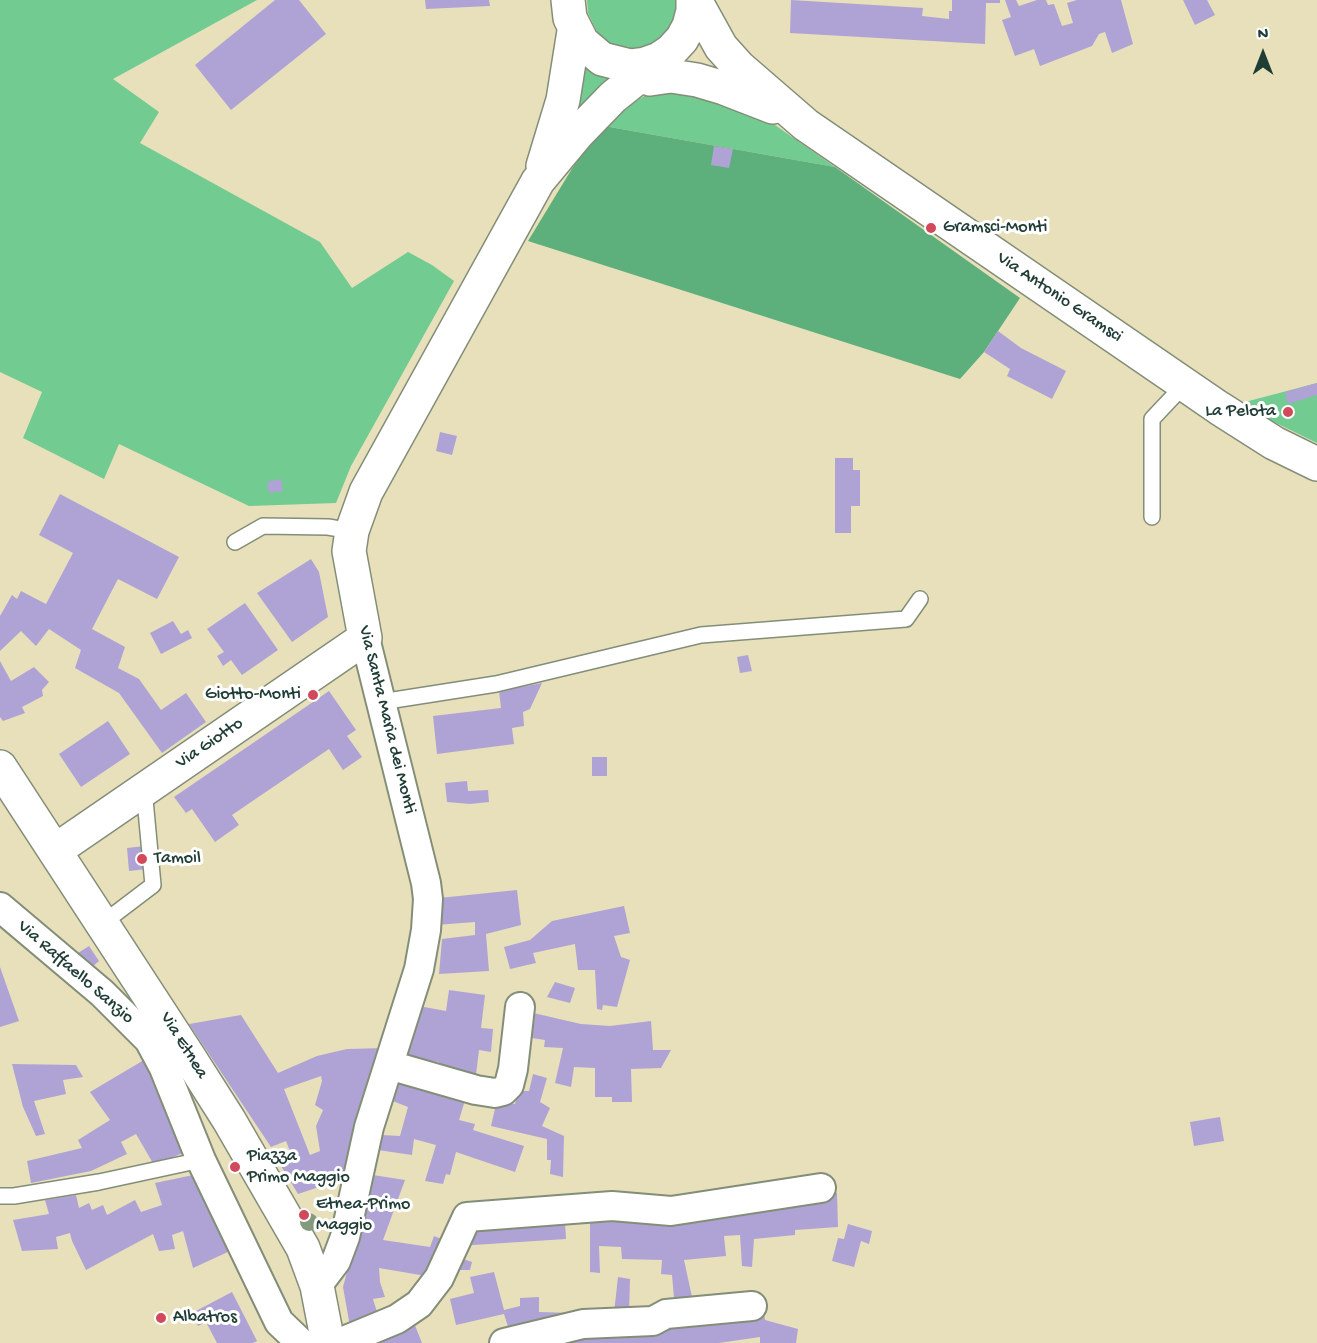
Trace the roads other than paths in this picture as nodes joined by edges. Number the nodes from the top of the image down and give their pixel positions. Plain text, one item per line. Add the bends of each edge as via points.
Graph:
1 (694, 0) edge
2 (568, 12) edge
3 (649, 74) junction
4 (806, 125) junction
5 (538, 182) junction
6 (1185, 384) junction
7 (1317, 464) edge
8 (1152, 518) dead end
9 (352, 531) junction
10 (235, 542) dead end
11 (920, 599) dead end
12 (365, 638) junction
13 (381, 702) junction
14 (0, 767) edge
15 (144, 789) junction
16 (56, 850) junction
17 (0, 907) edge
18 (103, 923) junction
19 (520, 1007) dead end
20 (389, 1065) junction
21 (201, 1160) junction
22 (821, 1188) dead end
23 (0, 1196) edge
24 (317, 1286) junction
25 (752, 1306) dead end
26 (549, 1337) edge
27 (301, 1343) edge
28 (328, 1343) edge
29 (339, 1343) edge
30 (504, 1343) edge

1 - 3 main road via 682,39 659,59
1 - 4 main road via 721,47
2 - 3 main road via 591,52
2 - 5 main road via 562,100
3 - 4 main road via 724,88 765,103
3 - 5 main road via 613,97
4 - 6 main road, Via Antonio Gramsci
5 - 9 main road, Via Santa Maria dei Monti via 366,492
6 - 7 main road, Via Antonio Gramsci via 1274,443
6 - 8 lane via 1152,419
9 - 10 lane via 328,526 263,526
9 - 12 main road, Via Santa Maria dei Monti via 349,550
11 - 13 lane via 906,619 701,635 496,684
12 - 13 street, Via Santa Maria dei Monti
12 - 15 main road, Via Giotto
13 - 20 street, Via Santa Maria dei Monti via 428,899 419,969
14 - 16 main road, Via Etnea
15 - 16 main road, Via Giotto
15 - 18 lane via 153,885
16 - 18 main road, Via Etnea
17 - 21 street, Via Raffaello Sanzio via 102,993 149,1040
18 - 24 main road, Via Etnea via 229,1120 303,1248
19 - 20 street via 513,1068 509,1085 503,1091 476,1090
20 - 24 street, Via Santa Maria dei Monti via 369,1127 345,1237 336,1261
21 - 23 lane via 99,1182
21 - 27 street, Via Raffaello Sanzio via 279,1322
22 - 29 street via 671,1211 612,1206 467,1218 438,1278 419,1304 397,1319
24 - 28 main road, Via Etnea
25 - 26 street via 666,1314 653,1321 583,1324
26 - 30 street

